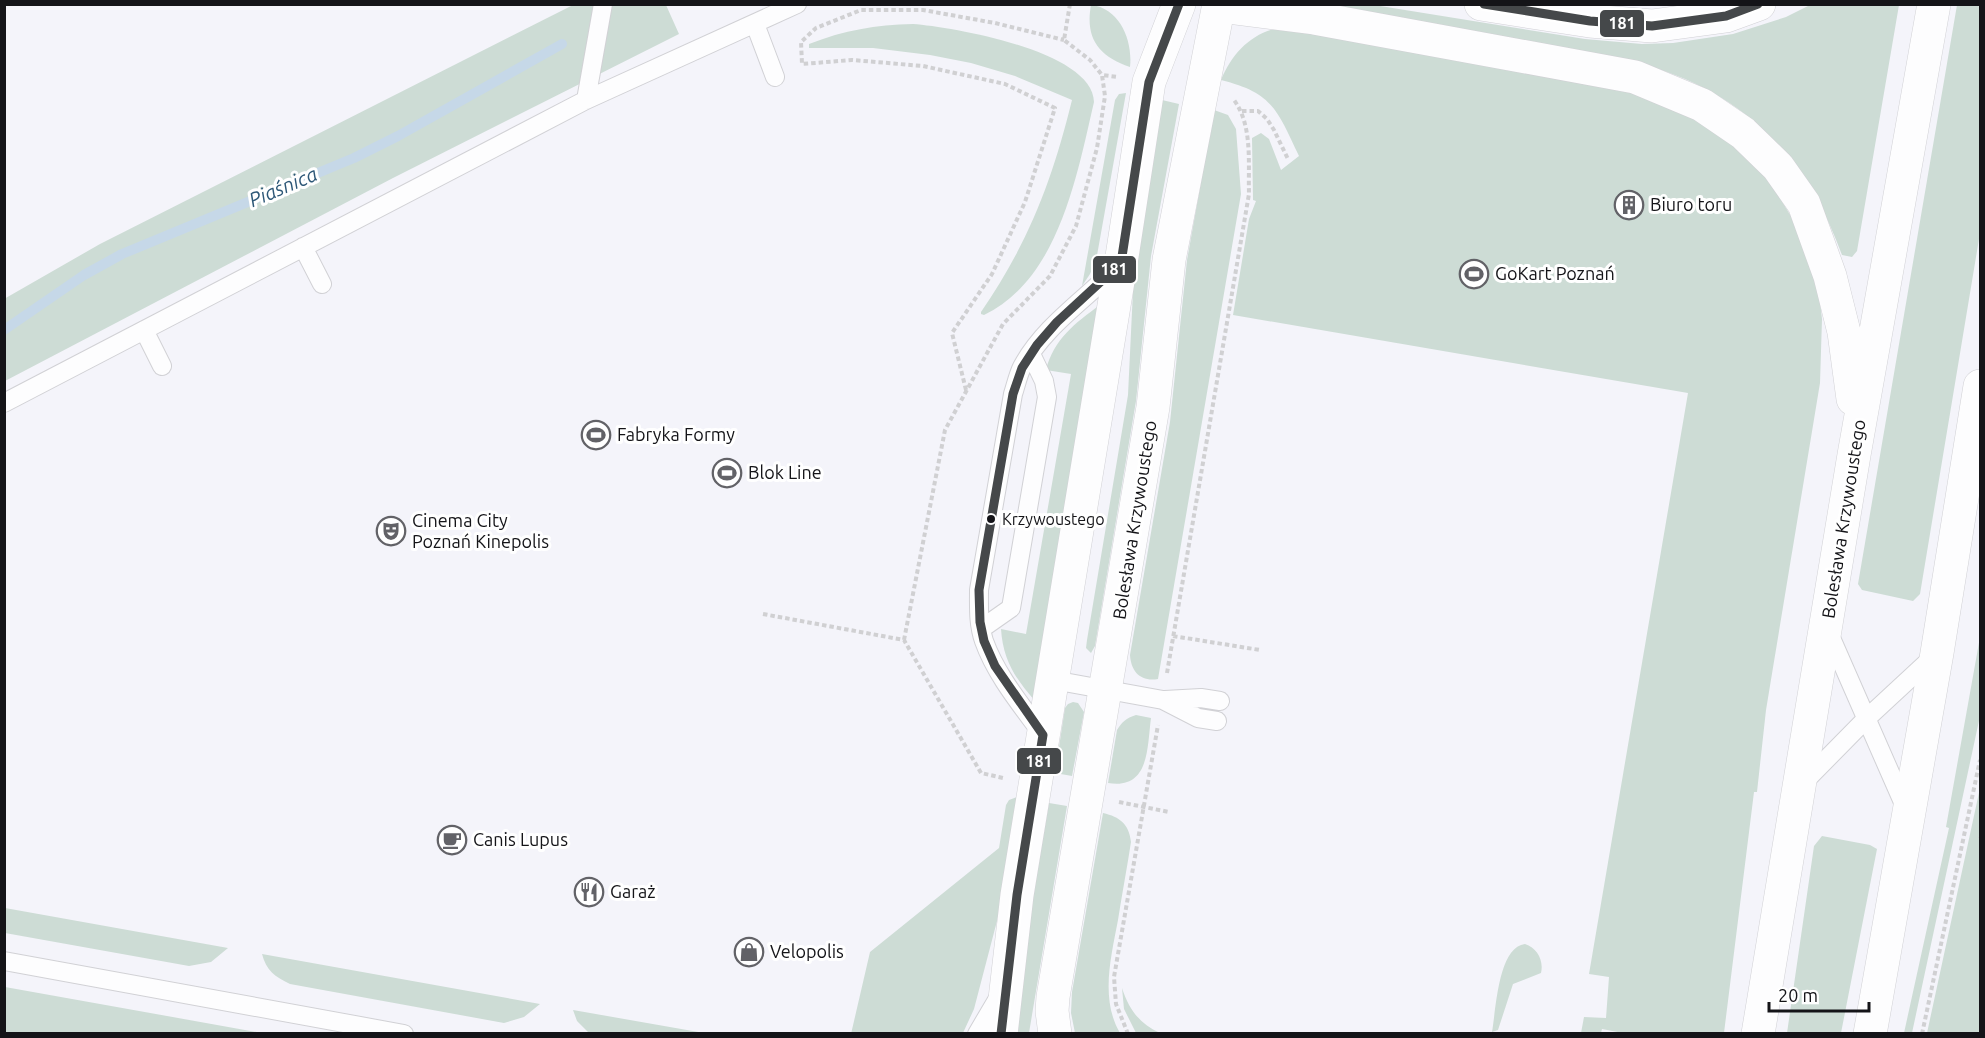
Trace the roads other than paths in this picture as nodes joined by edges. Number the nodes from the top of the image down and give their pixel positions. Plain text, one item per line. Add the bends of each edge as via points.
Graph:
1 (603, 4) edge
2 (797, 4) edge
3 (1179, 4) edge
4 (1481, 4) edge
5 (1759, 4) edge
6 (1934, 4) edge
7 (1216, 5) edge
8 (755, 24) junction
9 (775, 78) dead end
10 (586, 100) junction
11 (303, 247) junction
12 (1121, 263) junction
13 (322, 284) dead end
14 (144, 330) junction
15 (1031, 354) junction
16 (162, 366) dead end
17 (1980, 386) edge
18 (4, 402) edge
19 (1980, 451) edge
20 (1854, 455) junction
21 (1964, 485) junction
22 (1826, 626) junction
23 (981, 629) junction
24 (1937, 653) junction
25 (1053, 680) junction
26 (1107, 689) junction
27 (1163, 700) junction
28 (1220, 702) dead end
29 (1866, 719) junction
30 (1217, 721) dead end
31 (1043, 735) junction
32 (1800, 787) junction
33 (1908, 812) junction
34 (4, 961) edge
35 (1009, 971) junction
36 (1051, 1026) edge
37 (404, 1034) edge
38 (977, 1034) edge
39 (1001, 1034) edge
40 (1758, 1034) edge
41 (1870, 1034) edge

1 - 10 lane
2 - 8 lane
3 - 12 main road via 1149,82
4 - 5 main road via 1652,26 1726,16
6 - 20 main road, Bolesława Krzywoustego
7 - 20 main road via 1314,18 1635,77 1702,105 1743,133 1778,167 1804,204 1830,276 1849,358
7 - 26 main road, Bolesława Krzywoustego via 1169,260 1153,408
8 - 9 lane
8 - 10 lane
10 - 11 lane
11 - 13 lane
11 - 14 lane
12 - 15 lane via 1057,322
12 - 25 main road
14 - 16 lane
14 - 18 lane
15 - 23 lane via 1013,394 979,590
15 - 23 lane via 1047,397 1011,608
17 - 21 main road
19 - 21 main road
20 - 22 main road, Bolesława Krzywoustego
21 - 24 main road
22 - 29 lane
22 - 32 main road, Bolesława Krzywoustego
23 - 31 lane via 999,673
24 - 29 lane
24 - 33 main road
25 - 26 lane
25 - 31 main road
26 - 27 lane
26 - 36 main road, Bolesława Krzywoustego
27 - 28 lane via 1201,698
27 - 30 lane via 1198,718
29 - 32 lane
29 - 33 lane
31 - 35 main road
32 - 40 main road, Bolesława Krzywoustego
33 - 41 main road
34 - 37 lane
35 - 38 lane
35 - 39 main road

